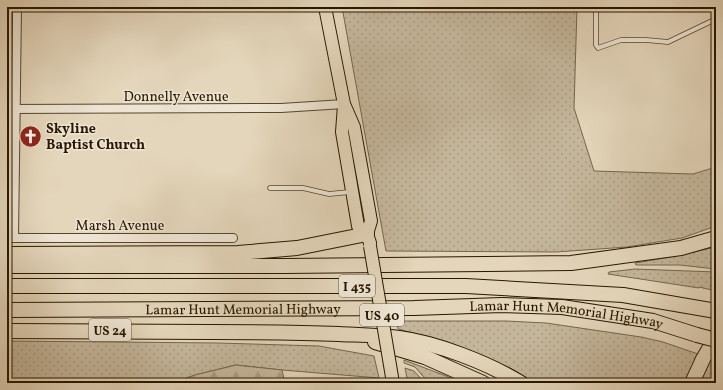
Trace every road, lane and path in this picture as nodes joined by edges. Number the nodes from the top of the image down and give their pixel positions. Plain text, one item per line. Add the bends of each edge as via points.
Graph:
1 (16, 7) edge
2 (325, 7) edge
3 (596, 7) edge
4 (716, 19) edge
5 (344, 104) junction
6 (11, 109) edge
7 (270, 188) dead end
8 (352, 192) junction
9 (11, 238) edge
10 (233, 238) dead end
11 (716, 238) edge
12 (369, 240) junction
13 (7, 254) edge
14 (7, 266) edge
15 (7, 286) edge
16 (710, 309) edge
17 (7, 310) edge
18 (7, 331) edge
19 (306, 333) junction
20 (716, 338) edge
21 (472, 379) edge
22 (393, 383) edge
23 (483, 383) edge
24 (521, 383) edge
25 (692, 383) edge

1 - 6 street
2 - 5 main road, US 40
3 - 4 lane via 598,48 621,40 668,42
5 - 6 street, Donnelly Avenue via 281,108
5 - 8 main road, US 40 via 342,132
5 - 12 main road, US 40 via 354,127 371,221
6 - 9 street
7 - 8 lane via 303,188 328,194
8 - 12 main road, US 40 via 358,226
9 - 10 street, Marsh Avenue
11 - 14 highway via 681,248 571,263
12 - 13 highway via 238,253
12 - 22 main road, US 40, bridge
15 - 16 highway, Lamar Hunt Memorial Highway / I 435 via 466,286 623,295
17 - 20 highway, Lamar Hunt Memorial Highway / I 435, bridge via 540,306 653,321 697,335
18 - 19 highway, US 24
19 - 21 highway, US 24 via 374,342 425,357
19 - 24 highway via 401,338 456,354
20 - 25 highway via 703,358
21 - 23 highway, US 24

